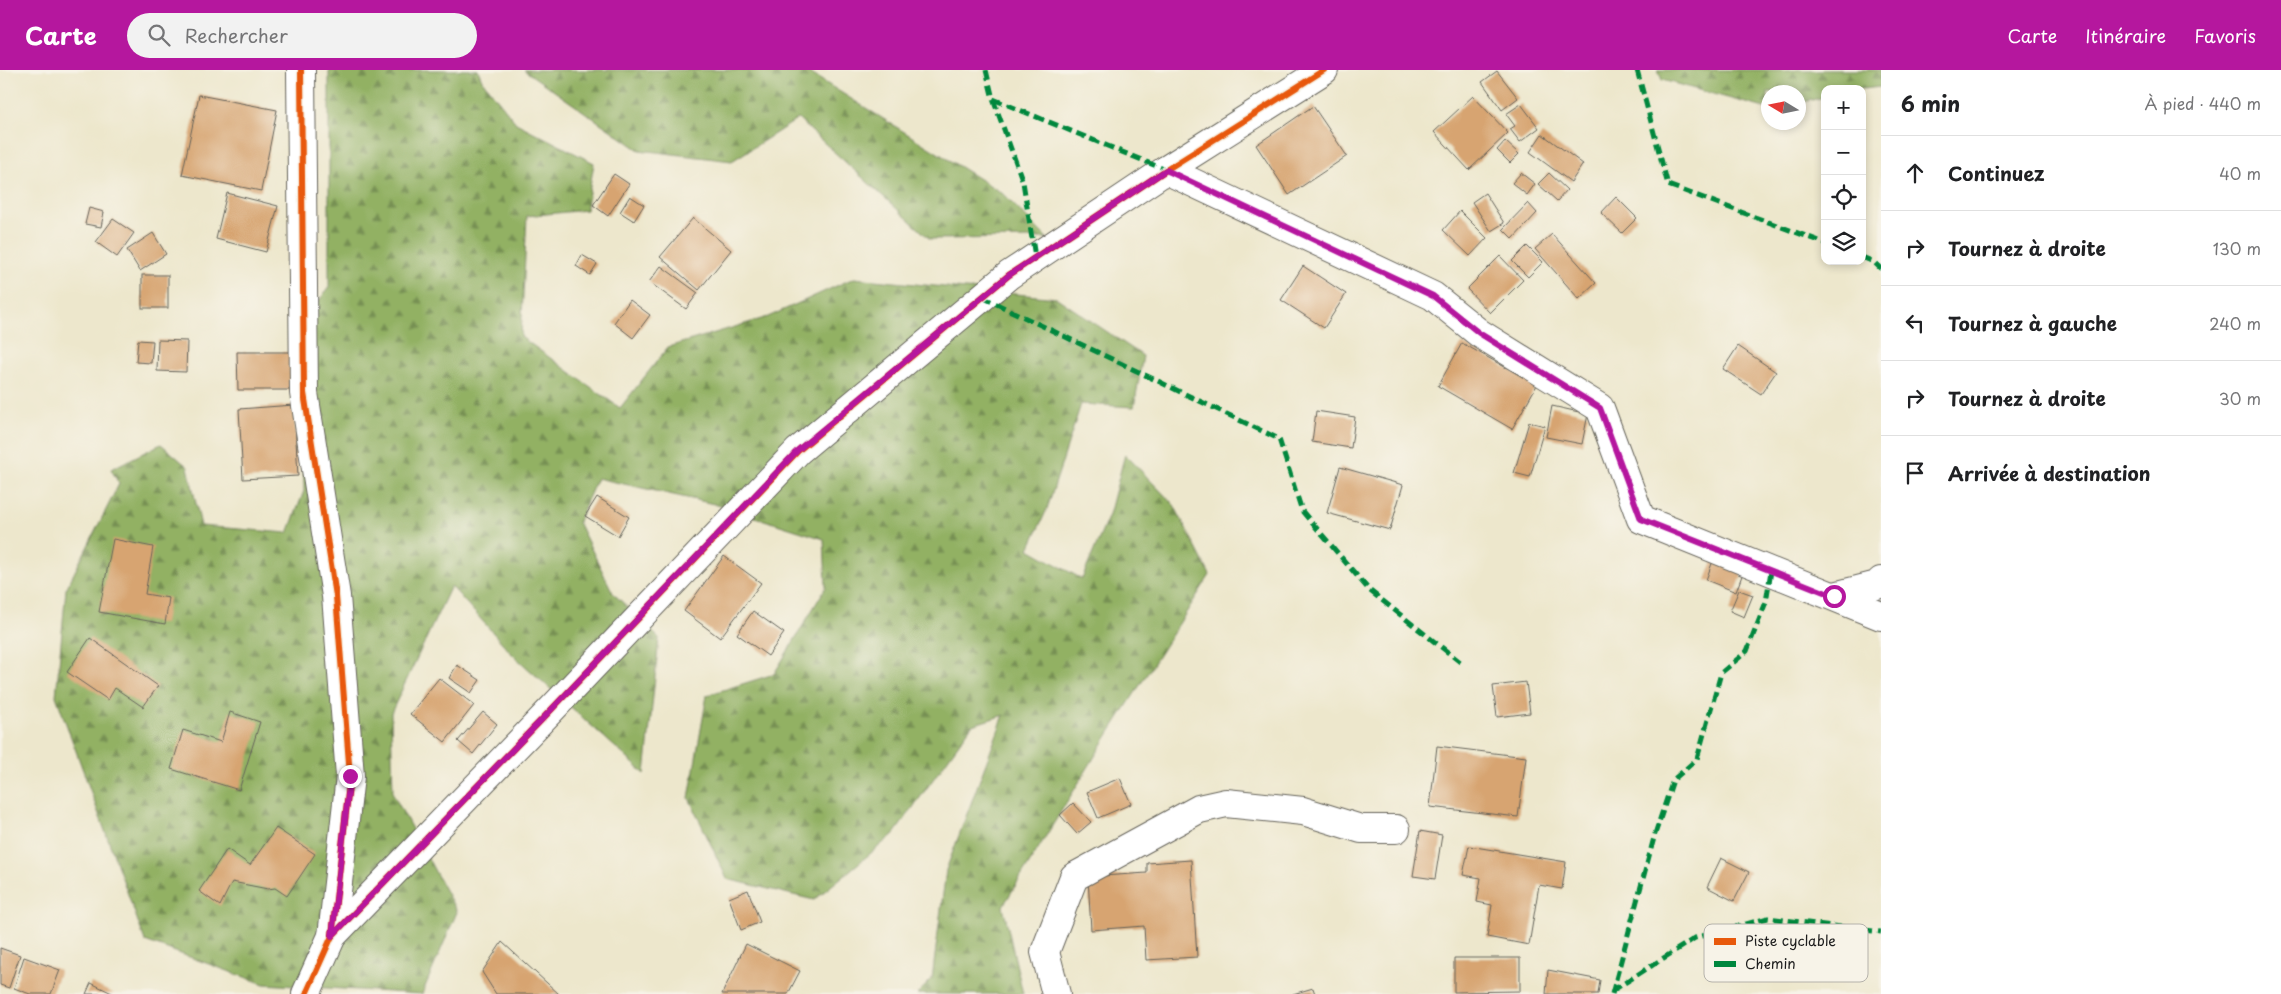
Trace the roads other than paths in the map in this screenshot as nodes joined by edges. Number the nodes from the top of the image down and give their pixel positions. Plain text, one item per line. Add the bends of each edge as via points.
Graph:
1 (302, 70) edge
2 (1324, 70) edge
3 (1166, 170) junction
4 (1881, 581) edge
5 (1834, 596) junction
6 (1881, 616) edge
7 (1396, 829) dead end
8 (332, 936) junction
9 (306, 994) edge
10 (1056, 994) edge

1 - 8 street via 304,393 336,596 350,776
2 - 3 street
3 - 5 street via 1433,296 1479,333 1600,408 1641,519
3 - 8 street via 1009,275 798,450
4 - 5 street via 1877,585
5 - 6 street
7 - 10 street via 1361,829 1303,811 1226,803 1199,809 1074,878 1045,952
8 - 9 street

